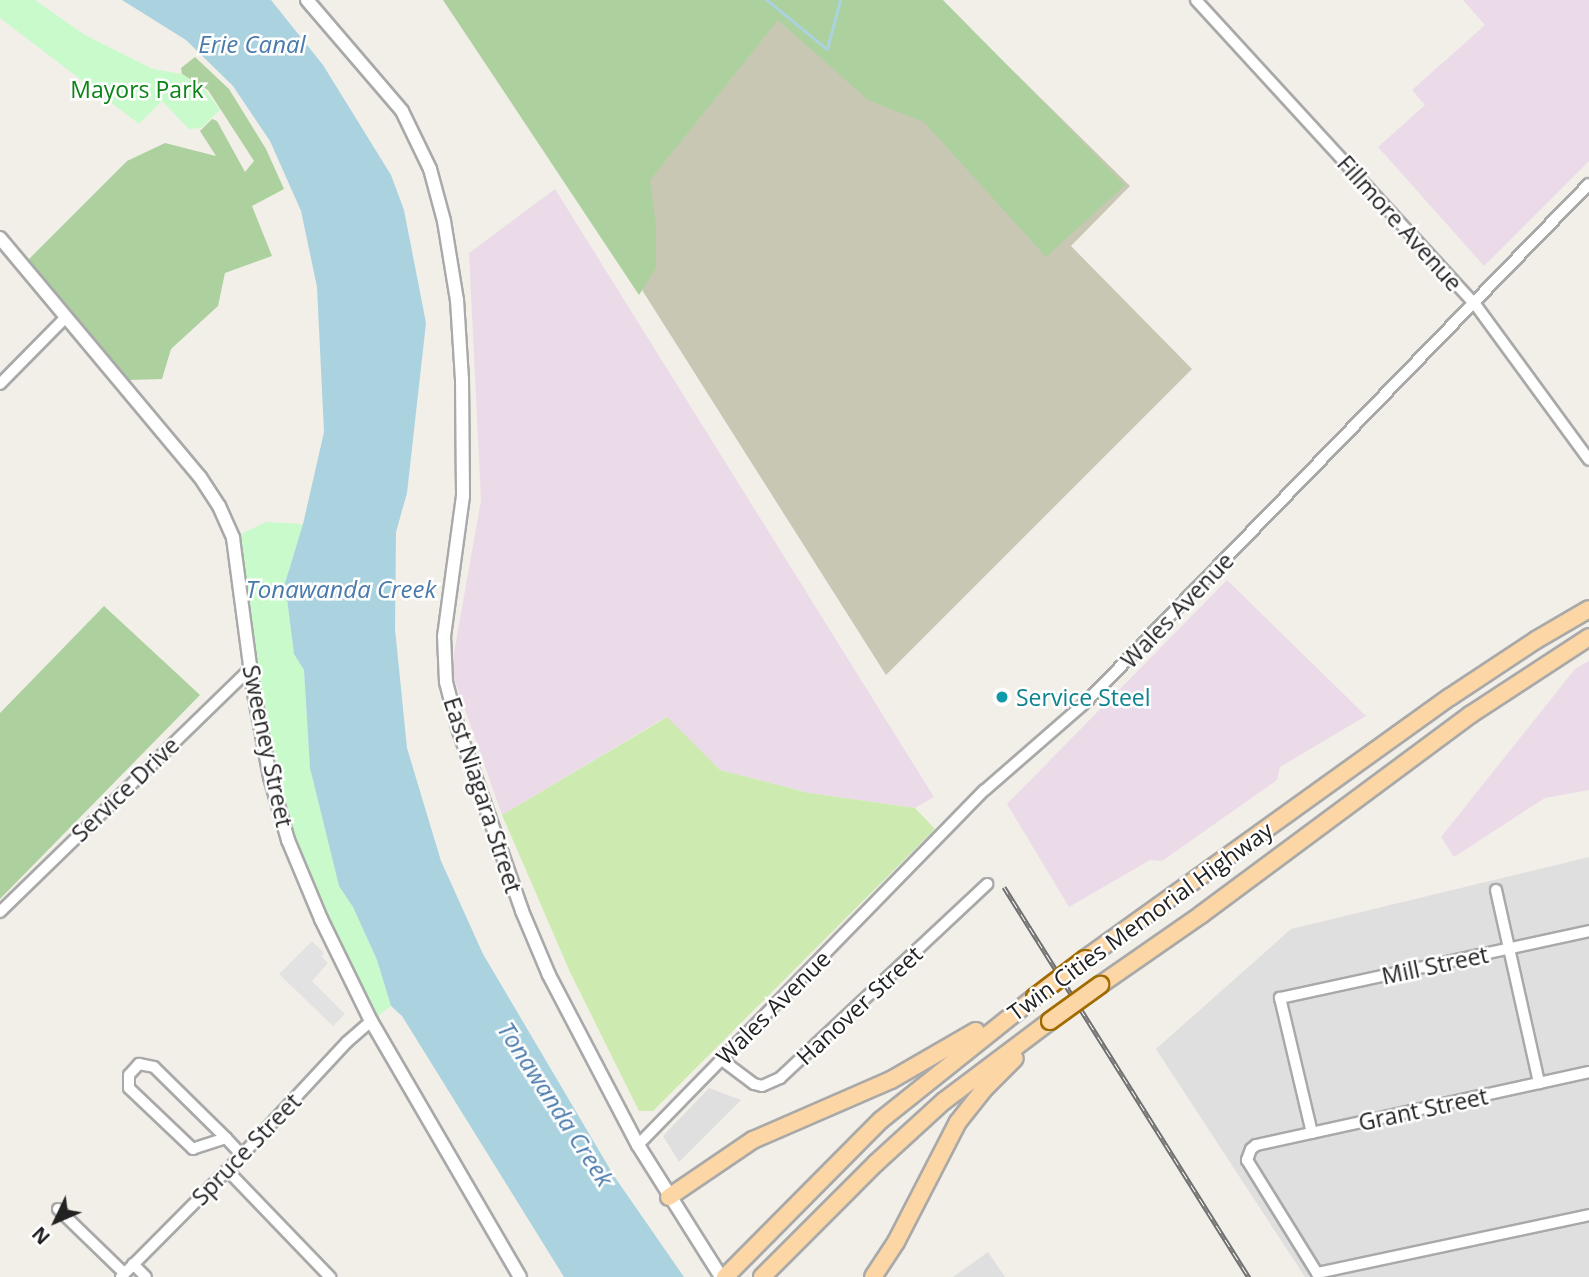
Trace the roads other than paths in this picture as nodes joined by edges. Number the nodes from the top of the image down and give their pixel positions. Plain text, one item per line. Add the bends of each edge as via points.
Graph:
1 (307, 0) edge
2 (1196, 0) edge
3 (1589, 184) edge
4 (0, 238) edge
5 (1475, 304) junction
6 (66, 317) junction
7 (0, 384) edge
8 (1589, 460) edge
9 (1589, 609) edge
10 (1589, 638) edge
11 (251, 668) junction
12 (987, 884) dead end
13 (1496, 890) dead end
14 (0, 912) edge
15 (1589, 931) edge
16 (1509, 948) junction
17 (1028, 1002) junction
18 (371, 1021) junction
19 (1051, 1023) junction
20 (722, 1060) junction
21 (1589, 1072) edge
22 (1539, 1083) junction
23 (1312, 1133) junction
24 (226, 1138) junction
25 (638, 1145) junction
26 (242, 1155) junction
27 (227, 1170) junction
28 (669, 1197) junction
29 (58, 1209) dead end
30 (1589, 1215) edge
31 (133, 1264) junction
32 (122, 1275) edge
33 (146, 1277) edge
34 (330, 1277) edge
35 (520, 1277) edge
36 (723, 1277) edge
37 (762, 1277) edge
38 (873, 1277) edge

1 - 25 street, East Niagara Street via 402,111 419,142 437,194 457,300 462,379 463,496 446,613 446,682 534,943
2 - 5 street, Fillmore Avenue
3 - 5 street, Wales Avenue
4 - 6 street, Sweeney Street
5 - 8 street, Fillmore Avenue
5 - 20 street, Wales Avenue via 1088,701 985,790
6 - 7 street
6 - 11 street, Sweeney Street via 219,506 233,538
9 - 17 main road, Twin Cities Memorial Highway, bridge via 1450,698
10 - 19 main road, Twin Cities Memorial Highway, bridge via 1470,715
11 - 14 street, Service Drive
11 - 18 street, Sweeney Street via 270,777 288,839
12 - 20 street, Hanover Street via 780,1078 762,1086 754,1084
13 - 16 street
15 - 16 street, Mill Street
16 - 22 street
16 - 23 street, Mill Street via 1280,998
17 - 28 main road via 913,1069 753,1140
17 - 36 main road, Twin Cities Memorial Highway via 914,1090
18 - 26 street, Spruce Street
18 - 35 street, Sweeney Street
19 - 37 main road, Twin Cities Memorial Highway via 944,1101
19 - 38 main road via 1002,1070 958,1122
20 - 25 street, Wales Avenue
21 - 22 street, Grant Street
22 - 23 street, Grant Street
23 - 30 street, Grant Street via 1256,1144 1248,1154 1248,1167 1317,1273
24 - 24 street via 154,1067 139,1064 129,1075 129,1088 193,1149
24 - 26 street
25 - 28 street, East Niagara Street
26 - 27 street, Spruce Street
27 - 31 street, Spruce Street
27 - 34 street
28 - 36 street, East Niagara Street
29 - 32 street
31 - 32 street, Spruce Street
31 - 33 street

